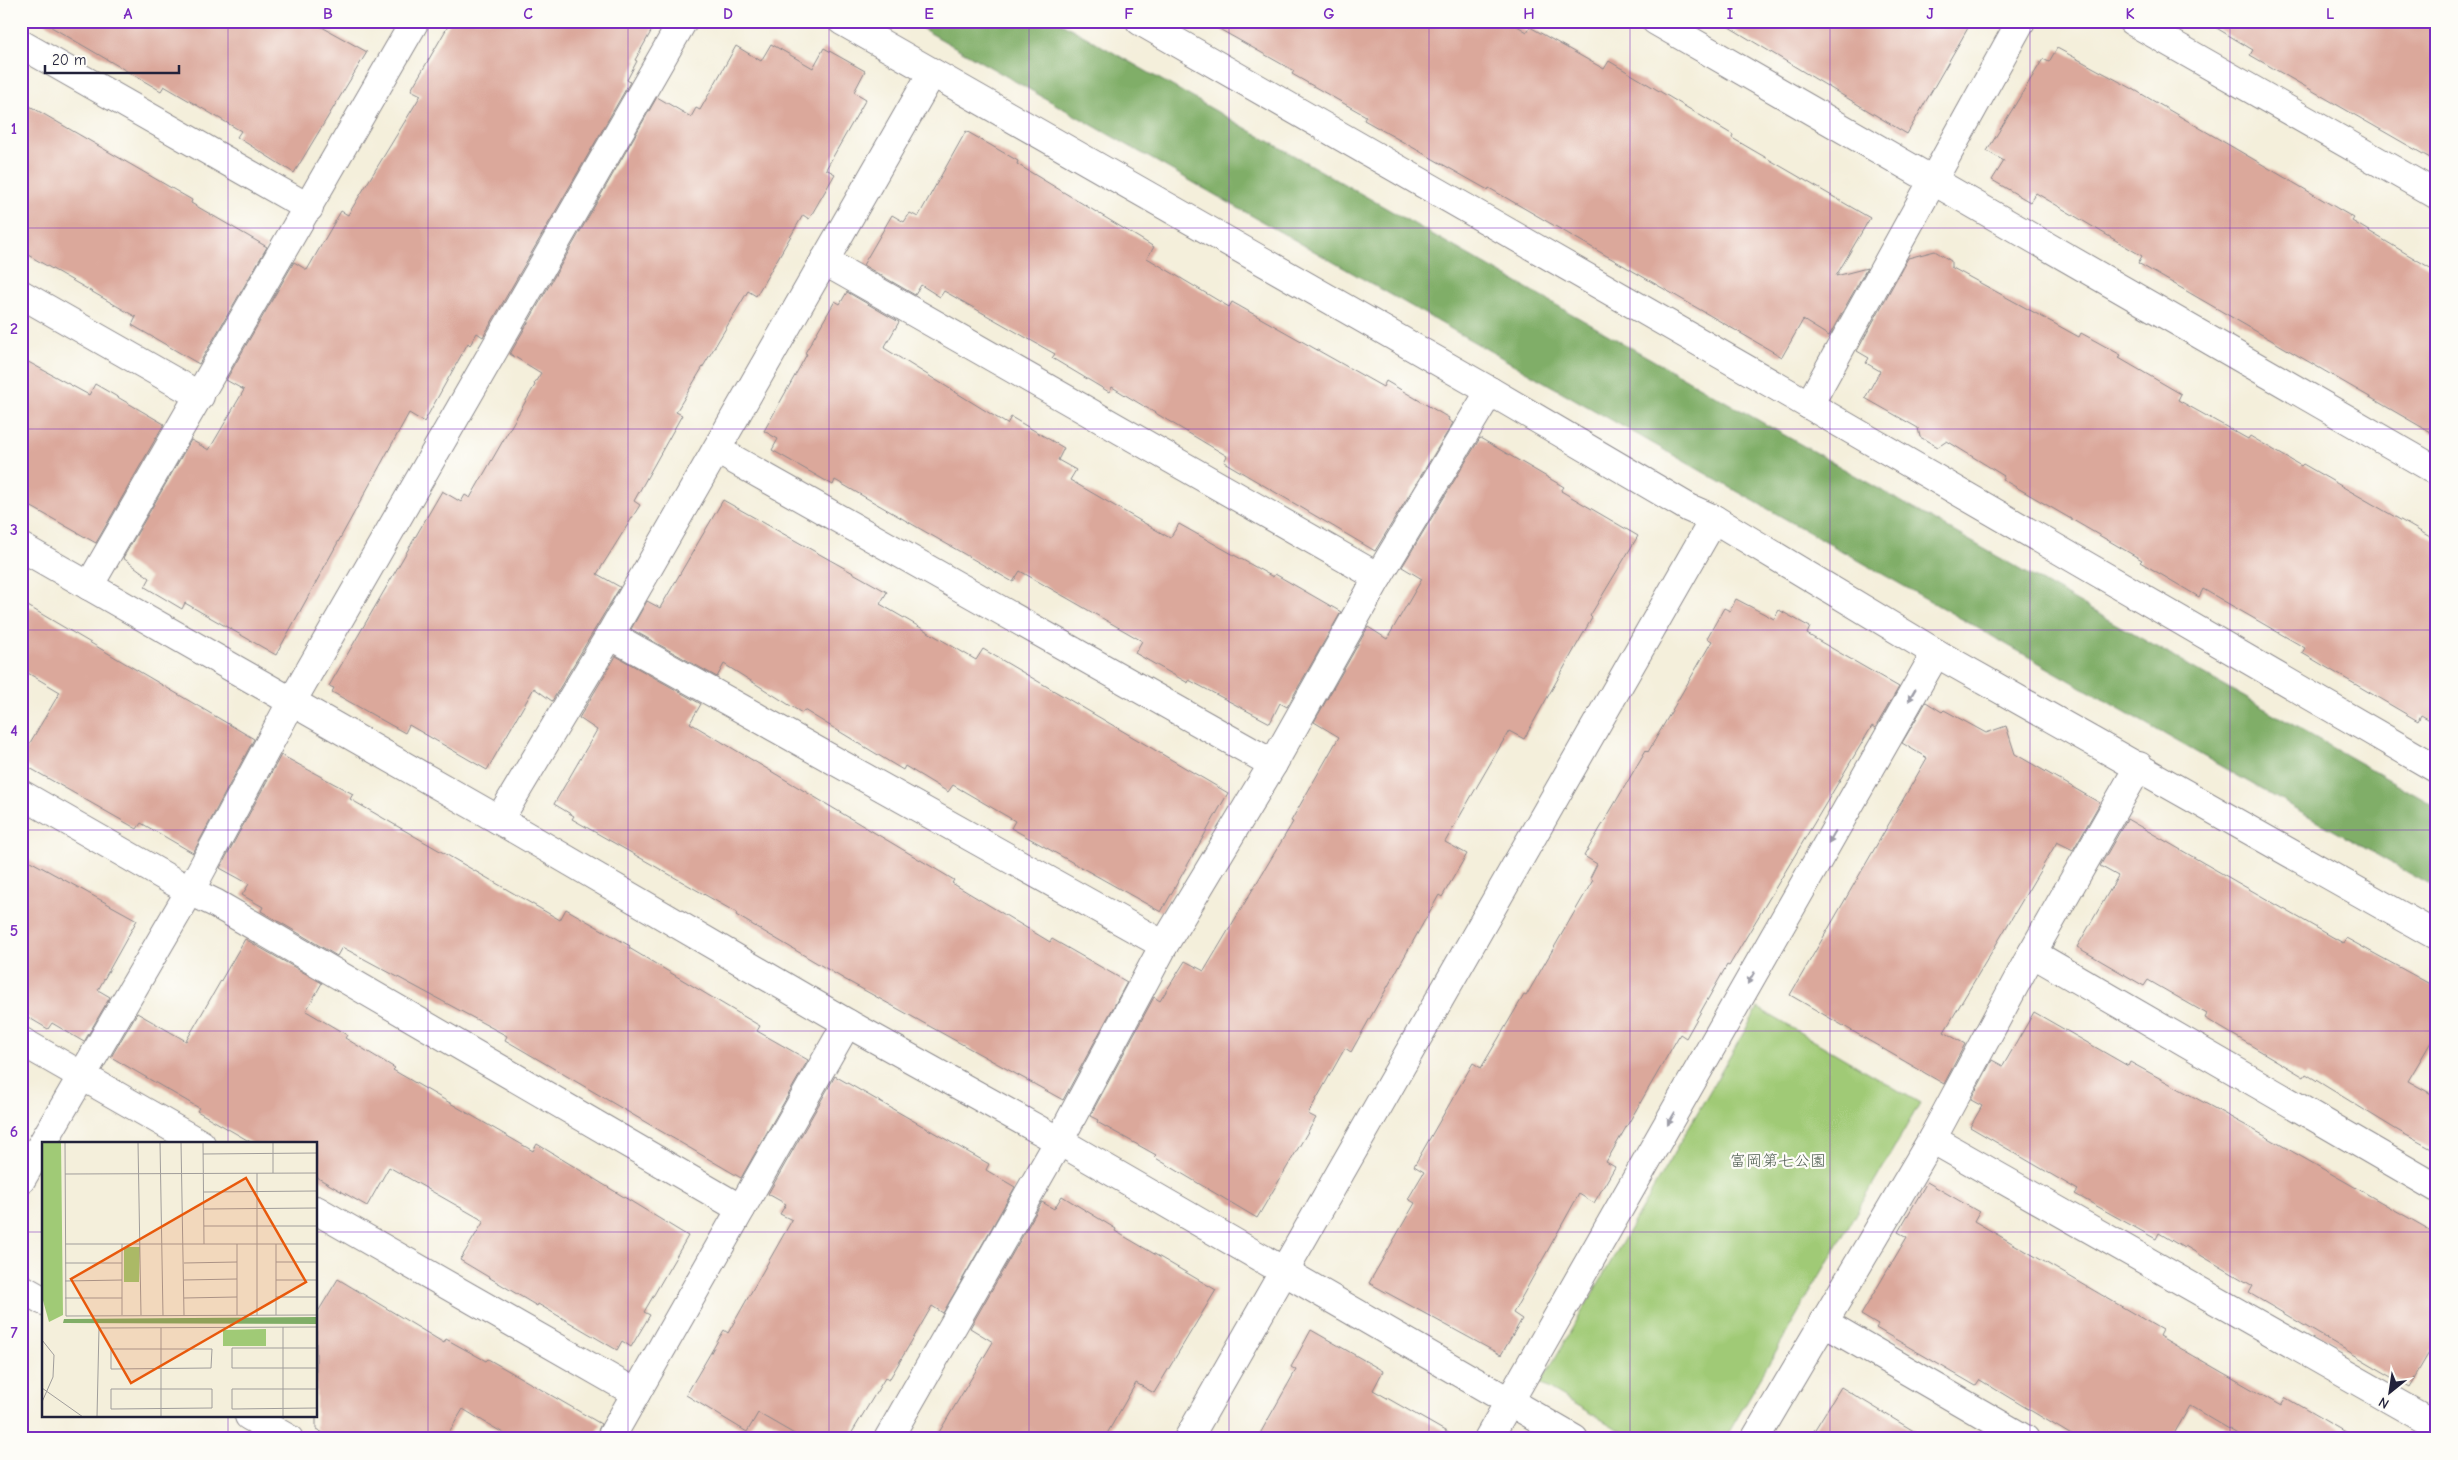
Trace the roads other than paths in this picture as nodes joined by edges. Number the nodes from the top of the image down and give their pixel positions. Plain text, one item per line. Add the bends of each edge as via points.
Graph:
1 (683, 21) edge
2 (842, 21) edge
3 (1140, 21) edge
4 (1656, 21) edge
5 (2022, 21) edge
6 (2132, 21) edge
7 (409, 24) edge
8 (21, 44) edge
9 (932, 73) junction
10 (1932, 179) junction
11 (2437, 195) edge
12 (308, 208) junction
13 (824, 261) junction
14 (21, 294) edge
15 (1490, 391) junction
16 (200, 396) junction
17 (1809, 405) junction
18 (717, 450) junction
19 (2437, 471) edge
20 (1714, 519) junction
21 (21, 547) edge
22 (1378, 577) junction
23 (89, 586) junction
24 (610, 635) junction
25 (1936, 653) junction
26 (291, 703) junction
27 (1273, 764) junction
28 (2139, 766) junction
29 (2437, 769) edge
30 (21, 794) edge
31 (499, 820) junction
32 (190, 892) junction
33 (2437, 936) edge
34 (1164, 945) junction
35 (2032, 953) junction
36 (847, 1023) junction
37 (21, 1041) edge
38 (83, 1076) junction
39 (1932, 1139) junction
40 (1059, 1141) junction
41 (44, 1142) edge
42 (198, 1142) edge
43 (42, 1145) edge
44 (21, 1180) edge
45 (2437, 1188) edge
46 (741, 1209) junction
47 (318, 1211) edge
48 (1284, 1270) junction
49 (21, 1288) edge
50 (42, 1300) edge
51 (1823, 1322) junction
52 (636, 1393) junction
53 (1510, 1400) junction
54 (252, 1418) edge
55 (2437, 1426) edge
56 (289, 1439) edge
57 (610, 1439) edge
58 (888, 1439) edge
59 (1188, 1439) edge
60 (1488, 1439) edge
61 (1574, 1439) edge
62 (1755, 1439) edge
63 (2025, 1439) edge

1 - 26 street
2 - 9 street
3 - 17 street
4 - 10 street
5 - 10 street
6 - 11 street
7 - 12 street
8 - 12 street
9 - 13 street
9 - 15 street
10 - 17 street
10 - 19 street
12 - 16 street
13 - 18 street
13 - 22 street
14 - 16 street
15 - 20 street via 1689,508
15 - 22 street
16 - 23 street
17 - 29 street
18 - 24 street
18 - 27 street
20 - 25 street
20 - 48 street
21 - 23 street
22 - 27 street
23 - 26 street
24 - 31 street
24 - 34 street
25 - 28 street
25 -> 53 street
26 - 31 street
26 - 32 street
27 - 34 street
28 - 33 street
28 - 35 street
30 - 32 street
31 - 36 street
32 - 38 street
32 - 46 street via 215,902
34 - 40 street
35 - 39 street
35 - 45 street
36 - 40 street
36 - 46 street
37 - 38 street
38 - 41 street
38 - 42 street
39 - 51 street
39 - 55 street
40 - 48 street
40 - 58 street
43 - 44 street
46 - 52 street
47 - 52 street
48 - 53 street
48 - 59 street
49 - 50 street
51 - 62 street
51 - 63 street
52 - 57 street
53 - 60 street
53 - 61 street
54 - 56 street

